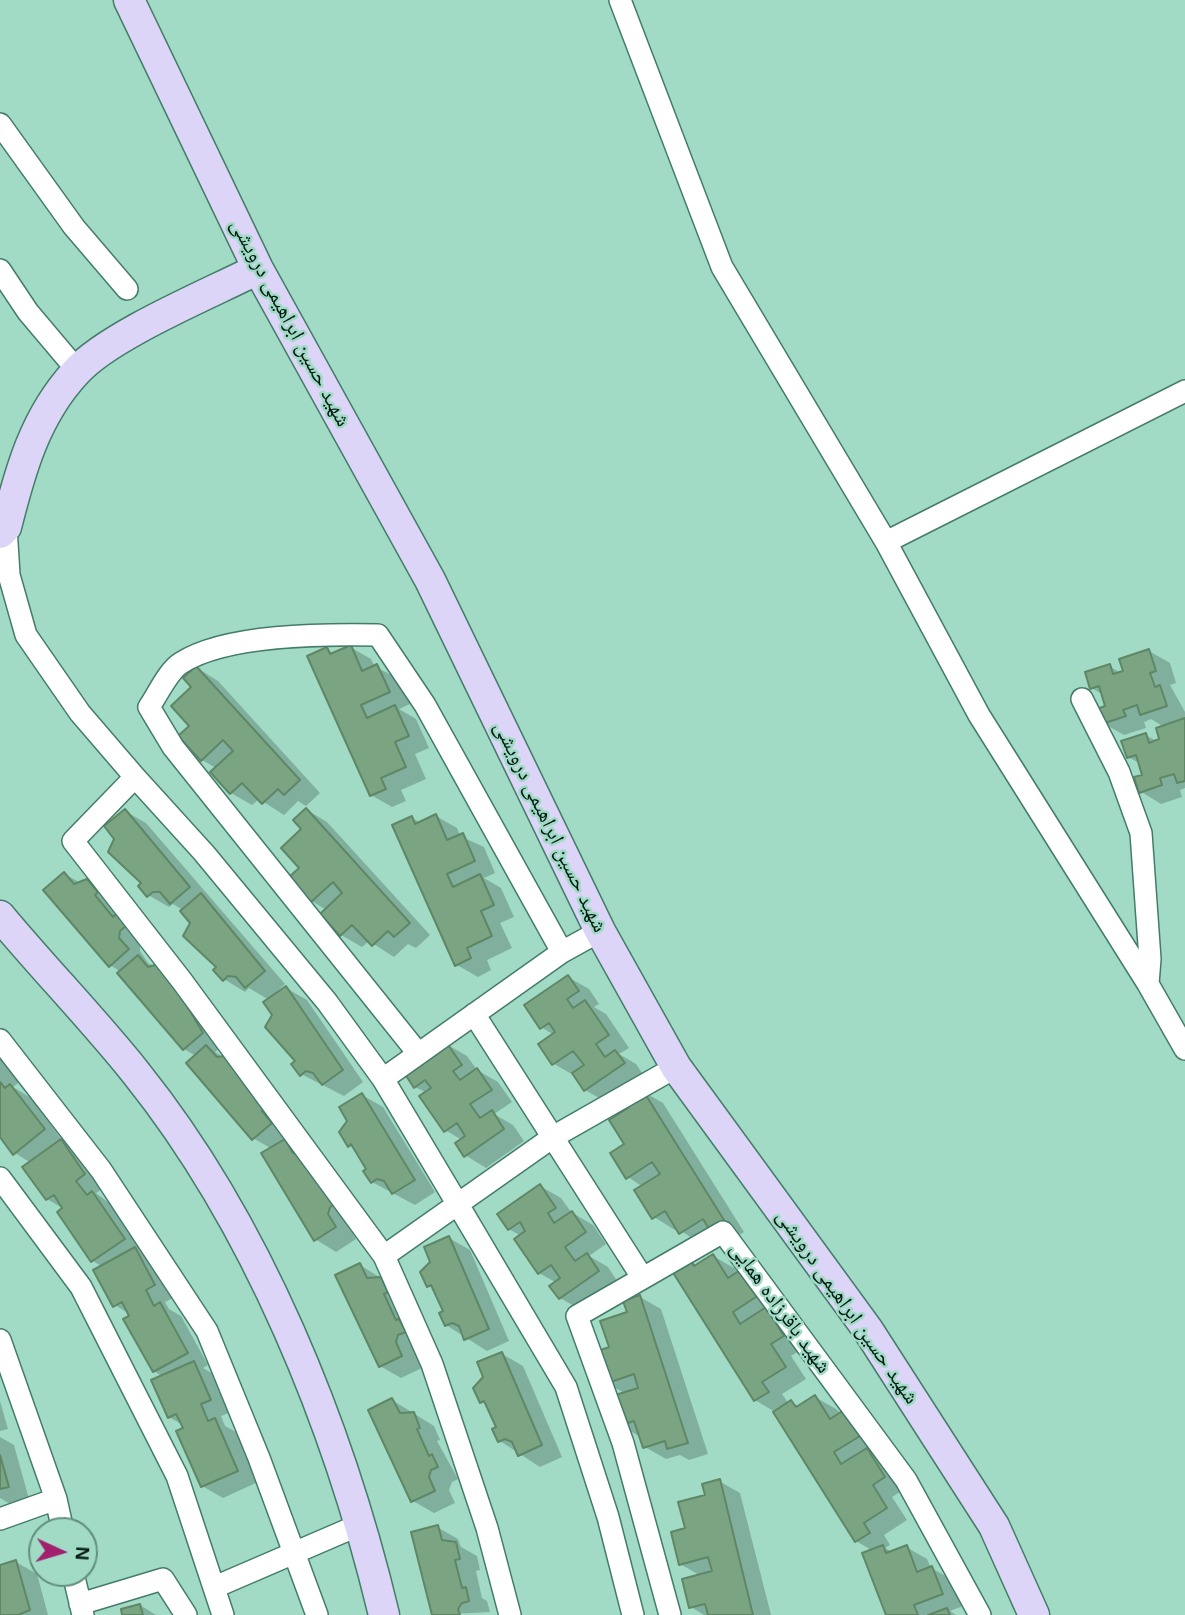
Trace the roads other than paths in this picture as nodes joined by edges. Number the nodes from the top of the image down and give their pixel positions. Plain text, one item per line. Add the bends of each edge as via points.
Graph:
1 (129, 0) edge
2 (620, 0) edge
3 (0, 124) edge
4 (258, 269) junction
5 (0, 270) edge
6 (127, 289) dead end
7 (77, 370) junction
8 (1185, 391) edge
9 (3, 530) edge
10 (886, 542) junction
11 (1082, 699) dead end
12 (135, 777) junction
13 (0, 916) edge
14 (600, 931) junction
15 (562, 952) junction
16 (1148, 984) junction
17 (474, 1014) junction
18 (0, 1040) edge
19 (1185, 1049) edge
20 (417, 1052) junction
21 (676, 1068) junction
22 (383, 1079) junction
23 (553, 1136) junction
24 (0, 1178) edge
25 (457, 1203) junction
26 (384, 1256) junction
27 (642, 1278) junction
28 (0, 1340) edge
29 (56, 1499) junction
30 (60, 1517) edge
31 (0, 1519) edge
32 (359, 1525) junction
33 (292, 1554) junction
34 (76, 1587) edge
35 (215, 1587) junction
36 (82, 1610) edge
37 (186, 1615) edge
38 (223, 1615) edge
39 (317, 1615) edge
40 (384, 1615) edge
41 (510, 1615) edge
42 (633, 1615) edge
43 (670, 1615) edge
44 (980, 1615) edge
45 (1034, 1615) edge

1 - 4 street, شهید حسین ابراهیمی درویشی
2 - 10 street via 722,267
3 - 6 street
4 - 7 street via 121,339
4 - 14 street, شهید حسین ابراهیمی درویشی via 430,580
5 - 7 street
7 - 9 street via 38,425
8 - 10 street
9 - 12 street via 9,575 26,635 80,713
10 - 16 street via 979,715
11 - 16 street via 1119,772 1141,833
12 - 22 street via 327,1002
12 - 26 street via 73,841
13 - 32 street via 137,1073 213,1184 281,1314 318,1403
14 - 15 street
14 - 21 street, شهید حسین ابراهیمی درویشی
15 - 17 street
15 - 20 street via 425,705 378,635 285,637 222,647 179,664 149,707 173,747
16 - 19 street
17 - 20 street
17 - 23 street
18 - 33 street via 101,1170 206,1331
20 - 22 street
21 - 23 street
21 - 45 street, شهید حسین ابراهیمی درویشی via 868,1330 994,1526
22 - 25 street
23 - 25 street
23 - 27 street
24 - 35 street via 81,1287 177,1476
25 - 26 street
25 - 42 street via 566,1387 608,1517
26 - 41 street via 432,1364 487,1528
27 - 43 street, شهید باقرزاده همایی via 577,1316 623,1443
27 - 44 street, شهید باقرزاده همایی via 723,1232 906,1480
28 - 29 street
29 - 30 street
29 - 31 street
32 - 33 street
32 - 40 street
33 - 35 street
33 - 39 street
34 - 36 street
35 - 38 street
36 - 37 street via 163,1579

